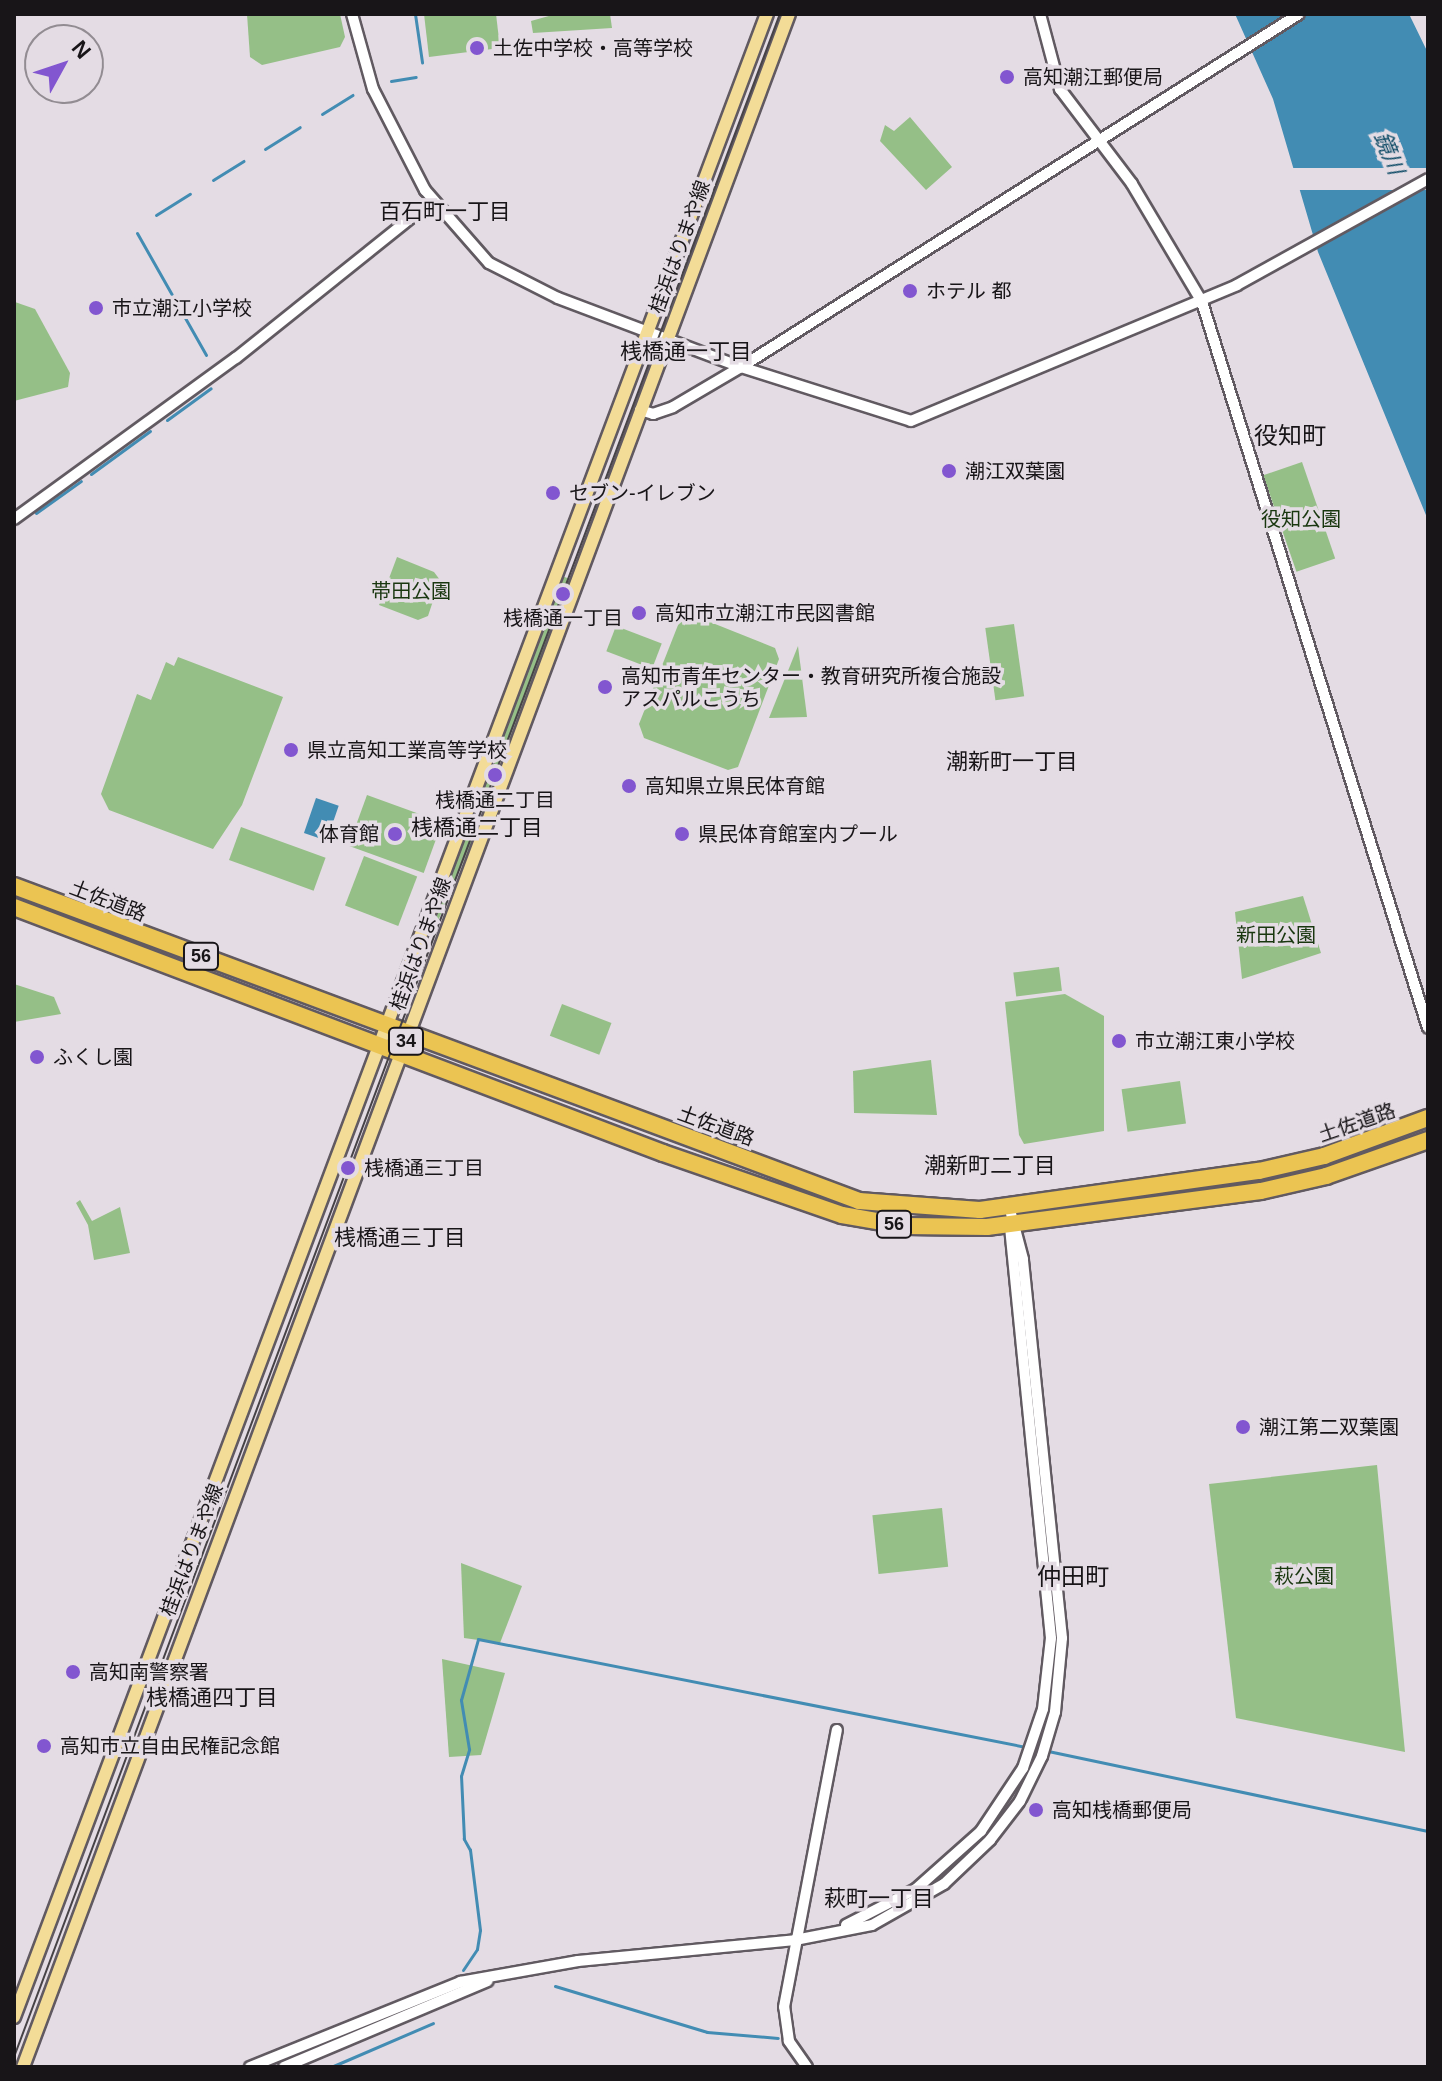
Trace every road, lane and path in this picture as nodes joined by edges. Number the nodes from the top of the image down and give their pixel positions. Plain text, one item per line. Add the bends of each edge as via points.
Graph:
1 (352, 14) edge
2 (767, 14) edge
3 (789, 14) edge
4 (1040, 14) edge
5 (1299, 14) edge
6 (1103, 141) junction
7 (1428, 179) edge
8 (432, 201) junction
9 (1202, 302) junction
10 (648, 332) junction
11 (668, 339) junction
12 (741, 367) junction
13 (640, 410) junction
14 (14, 519) edge
15 (14, 886) edge
16 (14, 907) edge
17 (388, 1026) junction
18 (1428, 1028) edge
19 (408, 1033) junction
20 (381, 1045) junction
21 (402, 1051) junction
22 (1428, 1118) edge
23 (1428, 1140) edge
24 (1009, 1206) junction
25 (1012, 1224) junction
26 (837, 1730) dead end
27 (795, 1940) junction
28 (490, 1981) junction
29 (14, 2017) edge
30 (23, 2067) edge
31 (250, 2067) edge
32 (284, 2067) edge
33 (807, 2067) edge

1 - 8 street via 373,89
2 - 10 main road, 桂浜はりまや線 / 34
3 - 11 main road, 桂浜はりまや線 / 34
4 - 6 street via 1060,89
5 - 6 street
6 - 9 street
6 - 12 street
7 - 9 street
8 - 10 street via 489,263 507,274
8 - 14 street via 236,358
9 - 12 street via 911,421
9 - 18 street
10 - 11 street
10 - 17 main road, 桂浜はりまや線 / 34
11 - 12 street
11 - 13 main road, 桂浜はりまや線 / 34
12 - 13 street via 673,407 653,414
13 - 19 main road, 桂浜はりまや線 / 34
15 - 17 highway, 土佐道路 / 56
16 - 20 highway, 土佐道路 / 56
17 - 19 highway, 土佐道路 / 56
17 - 20 main road, 桂浜はりまや線 / 34
19 - 21 main road, 桂浜はりまや線 / 34
19 - 24 highway, 土佐道路 / 56 via 859,1201 949,1210
20 - 21 highway, 土佐道路 / 56
20 - 29 main road, 桂浜はりまや線 / 34
21 - 25 highway, 土佐道路 / 56 via 663,1153 842,1215 906,1226
21 - 30 main road, 桂浜はりまや線 / 34
22 - 24 highway, 土佐道路 / 56 via 1279,1168
23 - 25 highway, 土佐道路 / 56 via 1280,1187
24 - 25 street
25 - 27 street via 1023,1259 1061,1612 1061,1673 1051,1728 1020,1801 968,1863 903,1910 872,1925
26 - 27 street
27 - 28 street via 578,1961
27 - 33 street via 784,2020 792,2047
28 - 31 street via 460,1982
28 - 32 street

